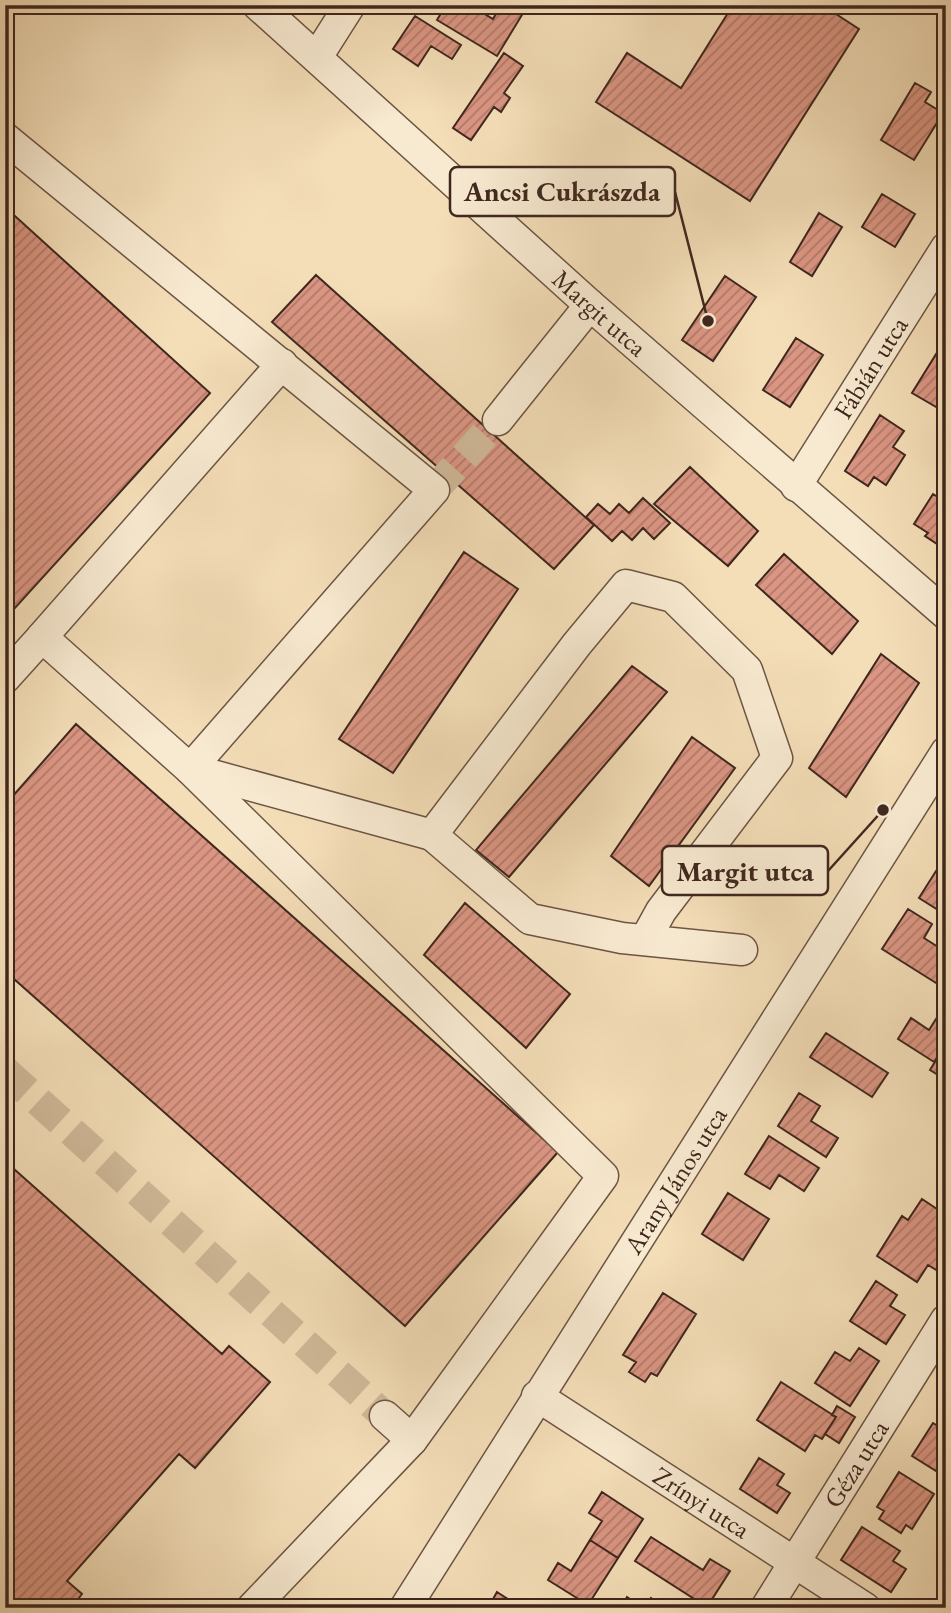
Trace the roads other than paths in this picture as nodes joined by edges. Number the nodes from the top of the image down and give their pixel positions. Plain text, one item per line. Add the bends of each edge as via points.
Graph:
1 (258, 5) edge
2 (350, 5) edge
3 (317, 57) junction
4 (5, 138) edge
5 (946, 248) edge
6 (590, 305) junction
7 (282, 364) junction
8 (498, 420) tunnel mouth
9 (796, 486) junction
10 (946, 614) edge
11 (43, 636) junction
12 (5, 678) edge
13 (946, 752) edge
14 (190, 769) junction
15 (432, 835) junction
16 (645, 940) junction
17 (743, 950) dead end
18 (946, 1320) edge
19 (537, 1396) junction
20 (385, 1416) tunnel mouth
21 (412, 1440) junction
22 (794, 1562) junction
23 (252, 1608) edge
24 (405, 1608) edge
25 (766, 1608) edge
26 (865, 1608) edge

1 - 3 street, Margit utca
2 - 3 street
3 - 6 street, Margit utca
4 - 7 street
5 - 9 street, Fábián utca
6 - 8 street
6 - 9 street, Margit utca
7 - 11 street
7 - 14 street via 434,490
9 - 10 street, Margit utca
11 - 12 street
11 - 14 street
13 - 19 street, Arany János utca
14 - 15 street
14 - 21 street via 603,1176
15 - 16 street via 530,919
15 - 16 street via 626,585 673,597 747,670 777,758 661,911
16 - 17 street
18 - 22 street, Géza utca
19 - 22 street, Zrínyi utca
19 - 24 street, Arany János utca
20 - 21 street
21 - 23 street
22 - 25 street, Géza utca
22 - 26 street, Zrínyi utca

